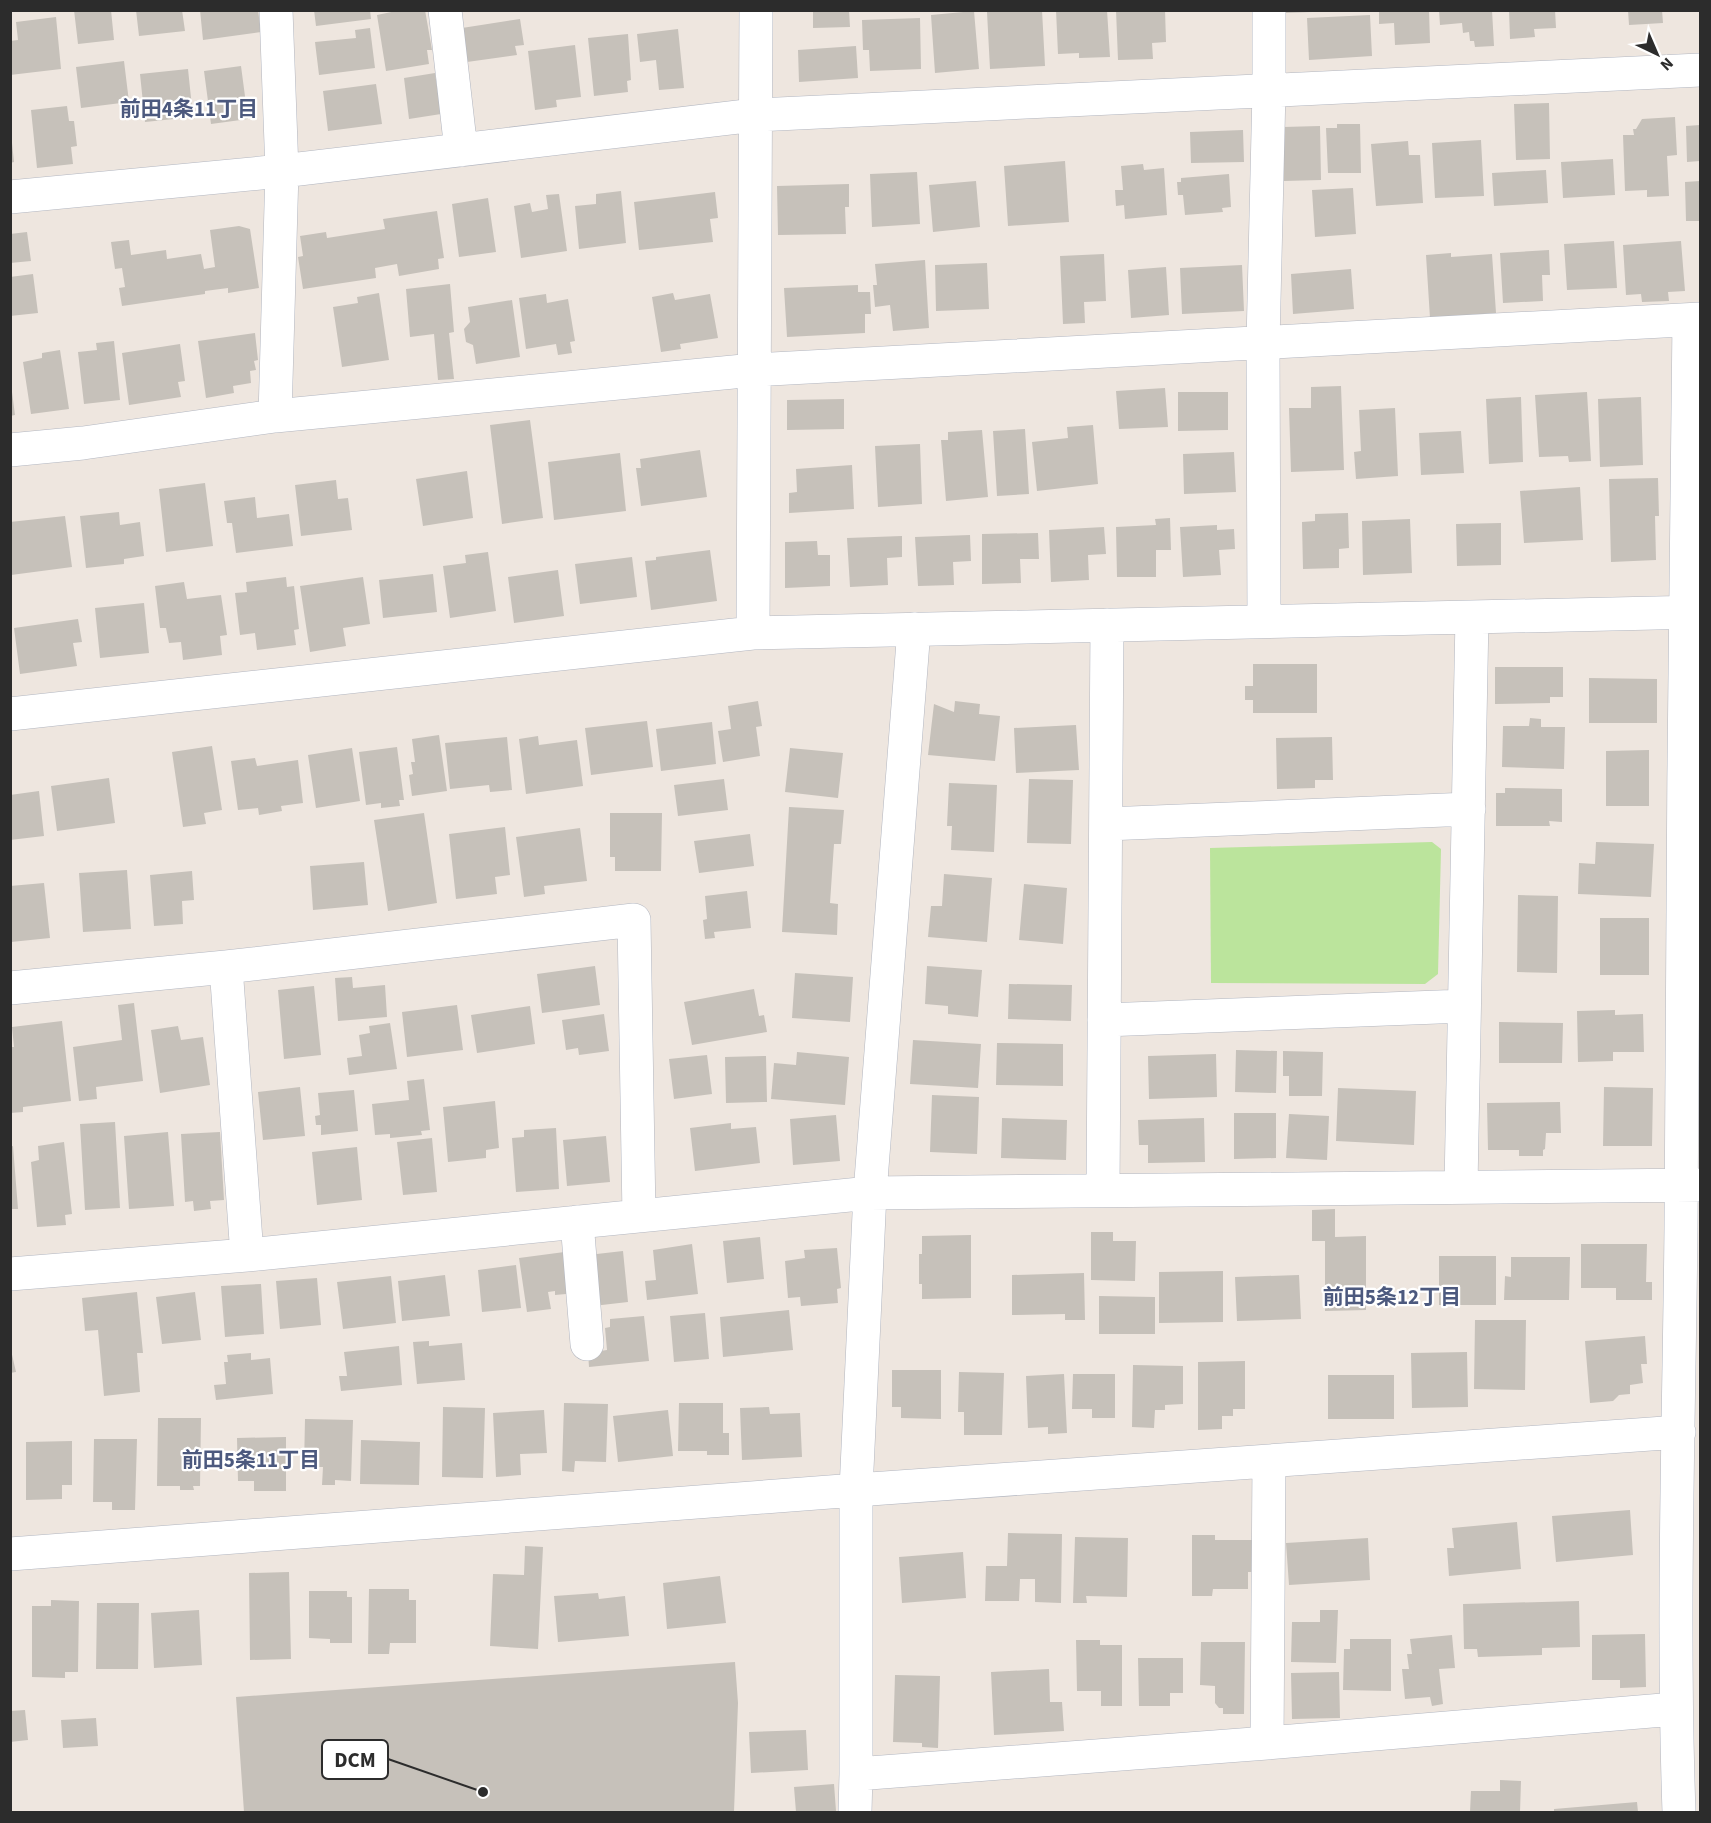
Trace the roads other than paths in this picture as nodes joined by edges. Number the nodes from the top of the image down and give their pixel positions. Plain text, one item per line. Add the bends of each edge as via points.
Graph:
1 (276, 10) edge
2 (446, 10) edge
3 (756, 10) edge
4 (1269, 10) edge
5 (1701, 70) edge
6 (1269, 90) junction
7 (755, 115) junction
8 (461, 150) junction
9 (282, 171) junction
10 (10, 197) edge
11 (1695, 320) edge
12 (1263, 343) junction
13 (754, 370) junction
14 (275, 416) junction
15 (10, 450) edge
16 (1692, 612) edge
17 (1472, 617) junction
18 (1264, 621) junction
19 (1107, 624) junction
20 (914, 629) junction
21 (753, 633) junction
22 (10, 714) edge
23 (1468, 809) junction
24 (1106, 824) junction
25 (226, 967) junction
26 (10, 988) edge
27 (1464, 1006) junction
28 (1104, 1020) junction
29 (1691, 1185) edge
30 (1461, 1186) junction
31 (1103, 1190) junction
32 (870, 1193) junction
33 (639, 1216) junction
34 (577, 1222) junction
35 (247, 1255) junction
36 (10, 1274) edge
37 (587, 1344) dead end
38 (1679, 1432) junction
39 (1269, 1461) junction
40 (856, 1490) junction
41 (10, 1554) edge
42 (1675, 1709) junction
43 (1267, 1743) junction
44 (856, 1774) junction
45 (855, 1812) edge
46 (1679, 1812) edge

1 - 9 street
2 - 8 street
3 - 7 street
4 - 6 street
5 - 6 street
6 - 7 street
6 - 12 street
7 - 8 street
7 - 13 street
8 - 9 street
9 - 10 street
9 - 14 street
11 - 12 street
11 - 16 street
12 - 13 street
12 - 18 street
13 - 14 street
13 - 21 street
14 - 15 street
16 - 17 street
16 - 29 street
17 - 18 street
17 - 23 street
18 - 19 street
19 - 20 street
19 - 24 street
20 - 21 street
20 - 32 street
21 - 22 street
23 - 24 street
23 - 27 street
24 - 28 street
25 - 26 street
25 - 33 street via 634,920
25 - 35 street
27 - 28 street
27 - 30 street
28 - 31 street
29 - 30 street
29 - 38 street
30 - 31 street
31 - 32 street
32 - 33 street
32 - 40 street
33 - 34 street
34 - 35 street
34 - 37 street
35 - 36 street
38 - 39 street
38 - 42 street
39 - 40 street
39 - 43 street
40 - 41 street
40 - 44 street
42 - 43 street
42 - 46 street
43 - 44 street
44 - 45 street

